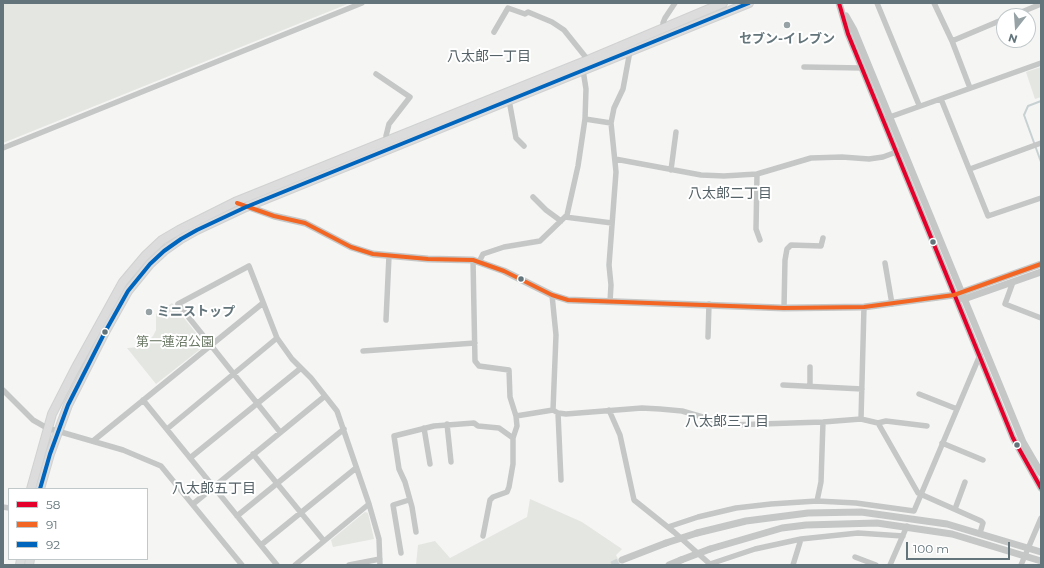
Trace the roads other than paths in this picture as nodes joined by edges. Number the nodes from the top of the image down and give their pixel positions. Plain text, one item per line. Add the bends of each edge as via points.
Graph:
1 (362, 3) edge
2 (675, 3) edge
3 (723, 3) edge
4 (749, 3) edge
5 (839, 3) edge
6 (877, 3) edge
7 (934, 3) edge
8 (1041, 4) edge
9 (1031, 8) edge
10 (996, 23) edge
11 (664, 28) junction
12 (494, 32) dead end
13 (952, 42) junction
14 (630, 51) junction
15 (588, 60) junction
16 (1041, 63) edge
17 (804, 67) dead end
18 (862, 68) junction
19 (583, 70) junction
20 (376, 74) dead end
21 (970, 88) junction
22 (941, 99) junction
23 (509, 100) junction
24 (919, 105) junction
25 (886, 118) junction
26 (585, 119) junction
27 (611, 123) junction
28 (676, 132) dead end
29 (387, 141) junction
30 (1041, 143) edge
31 (524, 146) dead end
32 (3, 148) edge
33 (900, 151) junction
34 (615, 160) junction
35 (970, 169) junction
36 (671, 170) junction
37 (757, 174) junction
38 (532, 197) dead end
39 (1041, 198) edge
40 (235, 202) junction
41 (246, 207) junction
42 (563, 219) junction
43 (612, 223) junction
44 (823, 238) dead end
45 (760, 240) dead end
46 (389, 256) junction
47 (476, 261) junction
48 (885, 263) dead end
49 (1041, 264) edge
50 (1041, 272) edge
51 (1013, 282) junction
52 (958, 293) junction
53 (552, 295) junction
54 (964, 299) junction
55 (610, 302) junction
56 (263, 303) junction
57 (709, 304) junction
58 (892, 304) junction
59 (864, 307) junction
60 (784, 308) junction
61 (1041, 318) edge
62 (386, 320) dead end
63 (708, 337) dead end
64 (277, 338) junction
65 (475, 343) junction
66 (210, 345) junction
67 (363, 351) dead end
68 (980, 355) junction
69 (810, 367) dead end
70 (301, 368) junction
71 (233, 375) junction
72 (783, 385) dead end
73 (810, 386) junction
74 (862, 389) junction
75 (3, 390) edge
76 (919, 394) dead end
77 (325, 396) junction
78 (143, 400) junction
79 (257, 403) junction
80 (957, 408) junction
81 (609, 410) junction
82 (556, 412) junction
83 (516, 416) junction
84 (860, 420) junction
85 (822, 422) junction
86 (878, 423) junction
87 (447, 424) junction
88 (927, 426) dead end
89 (47, 428) junction
90 (424, 428) junction
91 (166, 429) junction
92 (344, 429) junction
93 (57, 431) junction
94 (280, 432) junction
95 (513, 438) junction
96 (93, 441) junction
97 (942, 443) junction
98 (254, 454) junction
99 (190, 458) junction
100 (983, 460) dead end
101 (451, 462) dead end
102 (430, 464) dead end
103 (356, 468) junction
104 (1041, 473) edge
105 (561, 480) dead end
106 (965, 482) dead end
107 (277, 483) junction
108 (214, 487) junction
109 (31, 488) edge
110 (40, 488) edge
111 (1041, 488) edge
112 (920, 495) junction
113 (409, 500) junction
114 (817, 501) junction
115 (193, 504) junction
116 (369, 504) junction
117 (955, 509) junction
118 (301, 512) junction
119 (237, 516) junction
120 (1041, 518) edge
121 (908, 526) junction
122 (668, 527) junction
123 (416, 532) dead end
124 (980, 533) junction
125 (484, 536) dead end
126 (903, 536) junction
127 (801, 539) junction
128 (324, 541) junction
129 (260, 545) junction
130 (1028, 548) junction
131 (1041, 552) edge
132 (401, 554) dead end
133 (1025, 555) junction
134 (855, 557) dead end
135 (622, 560) tunnel mouth
136 (1041, 561) edge
137 (380, 562) edge
138 (710, 564) edge
139 (242, 565) edge
140 (277, 565) edge
141 (295, 565) edge
142 (349, 565) edge
143 (669, 565) edge
144 (793, 565) edge
145 (876, 565) edge
146 (890, 565) edge
147 (1020, 565) edge

1 - 32 street
2 - 11 street via 662,24
3 - 11 main road
4 - 14 main road
5 - 18 street
5 - 25 street via 854,30
6 - 24 street
7 - 13 street
8 - 9 street
10 - 13 street
11 - 15 main road
12 - 15 street via 508,8 525,14 528,12 564,30
13 - 21 street
14 - 19 main road
14 - 27 street via 623,89 614,108
15 - 29 main road
16 - 21 street
17 - 18 street
18 - 25 street
19 - 23 main road
19 - 26 street via 586,89
20 - 29 street via 410,98 389,124
21 - 22 street
22 - 24 street
22 - 35 street
23 - 31 street via 516,138
23 - 41 main road
24 - 25 street
25 - 33 street
26 - 27 street
26 - 42 street via 578,166 567,215
27 - 34 street
28 - 36 street
29 - 40 main road
30 - 35 street
33 - 37 street via 869,159 811,158
33 - 52 street
34 - 36 street
34 - 43 street via 616,188
35 - 39 street via 988,216
36 - 37 street via 701,175
37 - 45 street via 756,229
38 - 42 street via 546,210
40 - 41 street
40 - 89 main road via 178,230 162,240 145,256 114,296
41 - 46 street via 305,223 351,248
41 - 93 main road via 197,230 164,251 150,264 128,291 105,332
42 - 43 street
42 - 47 street via 540,242 497,249 483,254
43 - 55 street via 608,265
44 - 60 street via 820,246 791,245 786,249
46 - 47 street
46 - 62 street
47 - 53 street via 504,271
47 - 65 street
48 - 58 street
49 - 52 street
50 - 51 street
51 - 54 street
51 - 61 street via 1005,304
52 - 54 street
52 - 58 street
52 - 68 street
53 - 55 street via 568,300
53 - 82 street via 556,335
54 - 104 street via 1023,442
55 - 57 street
56 - 64 street
56 - 66 street
56 - 66 street via 249,266 178,304
57 - 60 street
57 - 63 street
58 - 59 street
59 - 60 street
59 - 74 street
64 - 70 street
64 - 71 street
65 - 67 street
65 - 83 street via 475,362 479,366 509,370 510,397
66 - 71 street
66 - 78 street
68 - 80 street
68 - 111 street via 1014,438
69 - 73 street
70 - 77 street
70 - 79 street
71 - 79 street
71 - 91 street
72 - 73 street
73 - 74 street
74 - 84 street
75 - 89 street via 33,420
76 - 80 street
77 - 92 street via 336,411
77 - 94 street
78 - 91 street
78 - 96 street
79 - 94 street
79 - 99 street
80 - 97 street
81 - 82 street
81 - 85 street via 642,408 682,411 730,425
81 - 122 street via 620,435 634,500
82 - 83 street
82 - 105 street
83 - 95 street
84 - 85 street
84 - 86 street
85 - 114 street via 821,482
86 - 88 street via 886,421
86 - 112 street
87 - 90 street
87 - 95 street via 474,423 478,426 500,428
87 - 101 street
89 - 93 street
89 - 109 main road
90 - 102 street
90 - 113 street via 394,436 399,469
91 - 99 street
92 - 103 street
92 - 107 street
93 - 96 street
93 - 110 main road
94 - 98 street
95 - 125 street via 513,464 509,487 507,492 493,496 490,500
96 - 115 street via 161,466
97 - 100 street
97 - 112 street
98 - 107 street
98 - 108 street
99 - 108 street
103 - 116 street
103 - 118 street
106 - 117 street
107 - 118 street
107 - 119 street
108 - 115 street
108 - 119 street
112 - 114 street via 914,511 877,504
112 - 117 street
113 - 123 street
113 - 132 street via 393,505
114 - 122 street via 736,508
115 - 139 street
116 - 128 street
116 - 137 street via 379,539
117 - 124 street via 983,523
118 - 128 street
118 - 129 street
119 - 129 street
120 - 130 street
121 - 126 street
121 - 133 street via 952,534
121 - 143 street, bridge via 877,523 782,528 710,549
122 - 138 street
124 - 130 street
124 - 135 street, bridge via 935,522 860,512 808,513 746,521 698,533
126 - 127 street via 858,533
126 - 146 street
127 - 138 street via 755,549
127 - 144 street
128 - 141 street
129 - 140 street
130 - 131 street
130 - 133 street
133 - 136 street
133 - 147 street
134 - 145 street
137 - 142 street

